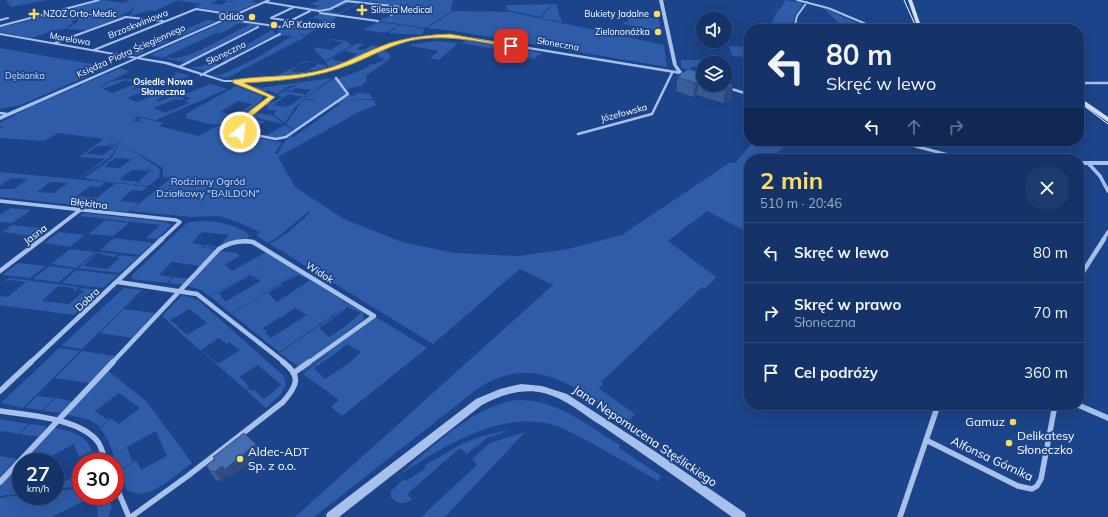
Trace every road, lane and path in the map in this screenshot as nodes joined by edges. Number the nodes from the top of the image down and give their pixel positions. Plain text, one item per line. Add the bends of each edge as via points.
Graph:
1 (98, 0) edge
2 (269, 0) edge
3 (660, 0) edge
4 (797, 0) edge
5 (910, 0) edge
6 (264, 2) junction
7 (807, 2) junction
8 (274, 6) dead end
9 (294, 7) junction
10 (291, 9) junction
11 (310, 11) junction
12 (235, 15) junction
13 (391, 15) dead end
14 (8, 18) dead end
15 (225, 19) junction
16 (0, 20) edge
17 (290, 21) junction
18 (378, 21) dead end
19 (164, 22) junction
20 (795, 24) edge
21 (866, 24) edge
22 (919, 24) edge
23 (0, 26) edge
24 (258, 28) dead end
25 (0, 34) edge
26 (280, 34) dead end
27 (55, 44) junction
28 (93, 50) junction
29 (137, 58) junction
30 (179, 68) junction
31 (672, 73) junction
32 (680, 73) junction
33 (201, 75) junction
34 (336, 78) dead end
35 (696, 78) edge
36 (236, 81) junction
37 (1084, 83) edge
38 (1108, 83) edge
39 (732, 89) edge
40 (744, 93) edge
41 (1084, 103) edge
42 (0, 114) edge
43 (7, 114) junction
44 (0, 118) edge
45 (1108, 120) edge
46 (578, 134) dead end
47 (915, 146) edge
48 (945, 154) edge
49 (1084, 163) edge
50 (1088, 163) junction
51 (1108, 163) edge
52 (1108, 191) edge
53 (0, 201) edge
54 (80, 210) junction
55 (176, 220) joint
56 (1108, 232) edge
57 (1084, 270) edge
58 (0, 271) edge
59 (118, 282) junction
60 (182, 291) junction
61 (295, 372) junction
62 (0, 391) edge
63 (1084, 408) edge
64 (936, 410) edge
65 (1055, 410) edge
66 (0, 411) edge
67 (1108, 418) edge
68 (58, 422) junction
69 (926, 440) junction
70 (102, 453) edge
71 (0, 482) edge
72 (124, 504) edge
73 (130, 517) edge
74 (331, 517) edge
75 (741, 517) edge
76 (900, 517) edge

1 - 23 street
2 - 6 street, Księdza Piotra Ściegiennego
3 - 32 street via 675,65
4 - 7 street
5 - 22 main road
6 - 9 street
6 - 12 street, Księdza Piotra Ściegiennego
7 - 20 street via 797,16
7 - 21 street
8 - 10 street
9 - 10 street
9 - 13 street via 324,10 350,0 401,7
10 - 11 street
10 - 17 street via 271,18
11 - 17 street
11 - 18 street
12 - 15 street, Księdza Piotra Ściegiennego
12 - 19 street, Brzoskwiniowa via 196,9
14 - 16 street
15 - 17 street via 281,27 293,21
15 - 29 street, Księdza Piotra Ściegiennego
19 - 27 street via 126,17
19 - 28 street, Brzoskwiniowa
24 - 30 street, Słoneczna
25 - 27 street, Morelowa
26 - 33 street, Słoneczna
27 - 28 street, Morelowa
28 - 29 street, Morelowa
29 - 30 street, Słoneczna
29 - 43 street, Księdza Piotra Ściegiennego
30 - 33 street, Słoneczna
31 - 32 street, Słoneczna
31 - 36 street, Słoneczna via 439,35 401,41 322,72 279,79
31 - 46 street, Józefowska via 652,114
32 - 35 street, Słoneczna
33 - 36 street, Słoneczna via 224,81
34 - 36 street via 348,94 286,138 279,140 240,132 248,116 272,97
37 - 38 street
39 - 40 street
41 - 45 main road
42 - 43 street
43 - 44 street, Księdza Piotra Ściegiennego
47 - 48 street
49 - 50 street
50 - 51 street
50 - 52 street via 1100,176
53 - 54 street, Błękitna
54 - 55 street, Błękitna
54 - 58 street, Jasna
55 - 59 street, Dobra via 180,221 180,224
56 - 57 street
59 - 60 street
59 - 62 street, Dobra
60 - 61 street via 204,298
60 - 61 street, Widok via 219,249 233,242 249,241 374,316
60 - 68 street, Widok
61 - 73 street via 296,383 289,395 189,475
63 - 67 street
64 - 69 street
65 - 69 street, Alfonsa Górnika via 1041,479 1033,490 1018,486
66 - 68 street
68 - 70 street via 86,430 97,441
68 - 71 street, Widok
69 - 76 street
72 - 73 street
74 - 75 street, Jana Nepomucena Stęślickiego via 479,402 513,388 527,387 550,391 575,403

